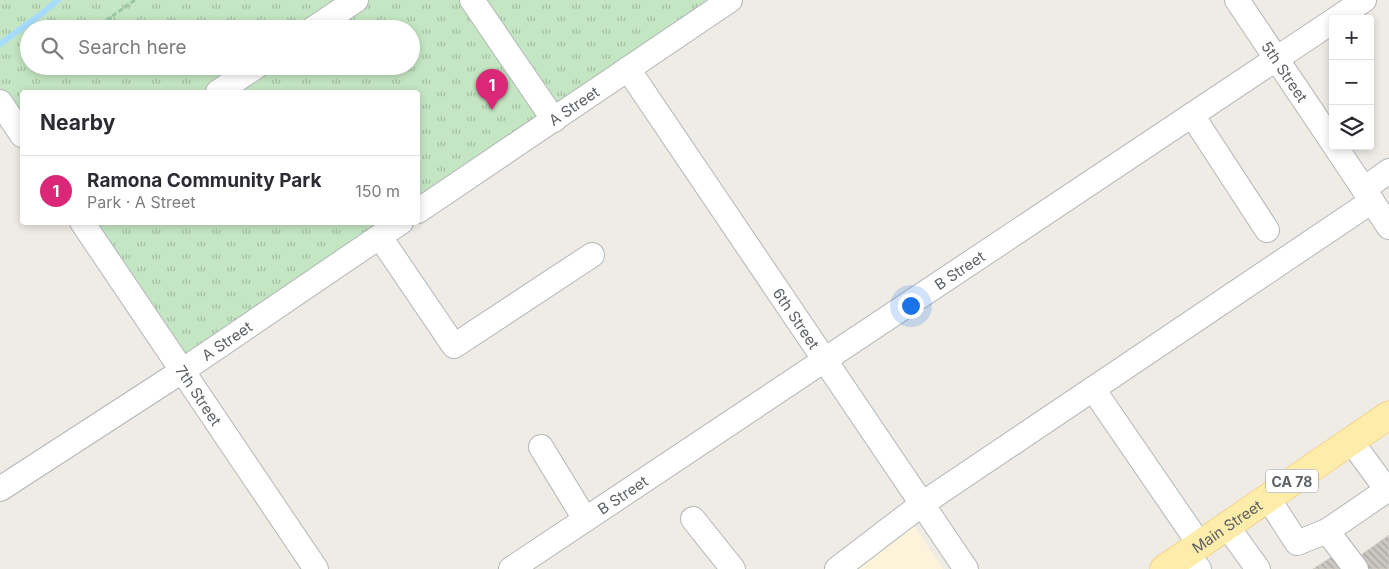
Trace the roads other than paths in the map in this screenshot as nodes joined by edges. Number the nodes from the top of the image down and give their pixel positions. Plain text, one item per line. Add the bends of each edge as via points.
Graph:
1 (356, 0) edge
2 (472, 0) edge
3 (730, 0) edge
4 (1364, 0) edge
5 (1242, 2) edge
6 (1342, 15) edge
7 (326, 20) edge
8 (1329, 24) edge
9 (1277, 59) junction
10 (628, 69) junction
11 (244, 75) edge
12 (221, 90) edge
13 (0, 102) edge
14 (1192, 115) junction
15 (554, 120) junction
16 (20, 132) edge
17 (1329, 137) edge
18 (1338, 150) edge
19 (1389, 171) edge
20 (1368, 195) junction
21 (420, 210) edge
22 (84, 225) edge
23 (397, 225) edge
24 (1389, 227) edge
25 (1267, 230) dead end
26 (380, 237) junction
27 (592, 255) dead end
28 (824, 360) junction
29 (182, 371) junction
30 (1093, 390) junction
31 (1389, 415) edge
32 (1352, 441) junction
33 (541, 447) dead end
34 (0, 489) edge
35 (1388, 492) edge
36 (1268, 498) junction
37 (922, 504) junction
38 (585, 519) junction
39 (693, 519) dead end
40 (1227, 526) junction
41 (1327, 531) junction
42 (1195, 556) edge
43 (316, 569) edge
44 (511, 569) edge
45 (733, 569) edge
46 (837, 569) edge
47 (966, 569) edge
48 (1164, 569) edge
49 (1258, 569) edge
50 (1356, 569) edge

1 - 7 street
2 - 15 street
3 - 10 street, A Street
4 - 6 street
5 - 9 street, 5th Street
8 - 9 street, B Street
9 - 14 street, B Street
9 - 17 street, 5th Street
10 - 15 street, A Street
10 - 28 street, 6th Street
11 - 12 street
13 - 16 street
14 - 25 street
14 - 28 street, B Street
15 - 21 street, A Street
18 - 20 street
19 - 20 street
20 - 24 street
20 - 30 street
22 - 29 street, 7th Street
23 - 26 street, A Street
26 - 27 street via 454,346
26 - 29 street, A Street
28 - 37 street, 6th Street
28 - 38 street, B Street
29 - 34 street, A Street
29 - 43 street, 7th Street
30 - 37 street
30 - 42 street
31 - 32 main road, Main Street / CA 78
32 - 35 street
32 - 36 main road, Main Street / CA 78
33 - 38 street
35 - 41 street
36 - 40 main road, Main Street / CA 78
36 - 41 street via 1297,543
37 - 46 street
37 - 47 street, 6th Street
38 - 44 street, B Street
39 - 45 street
40 - 42 main road, Main Street / CA 78
40 - 49 street
41 - 50 street
42 - 48 main road, Main Street / CA 78

